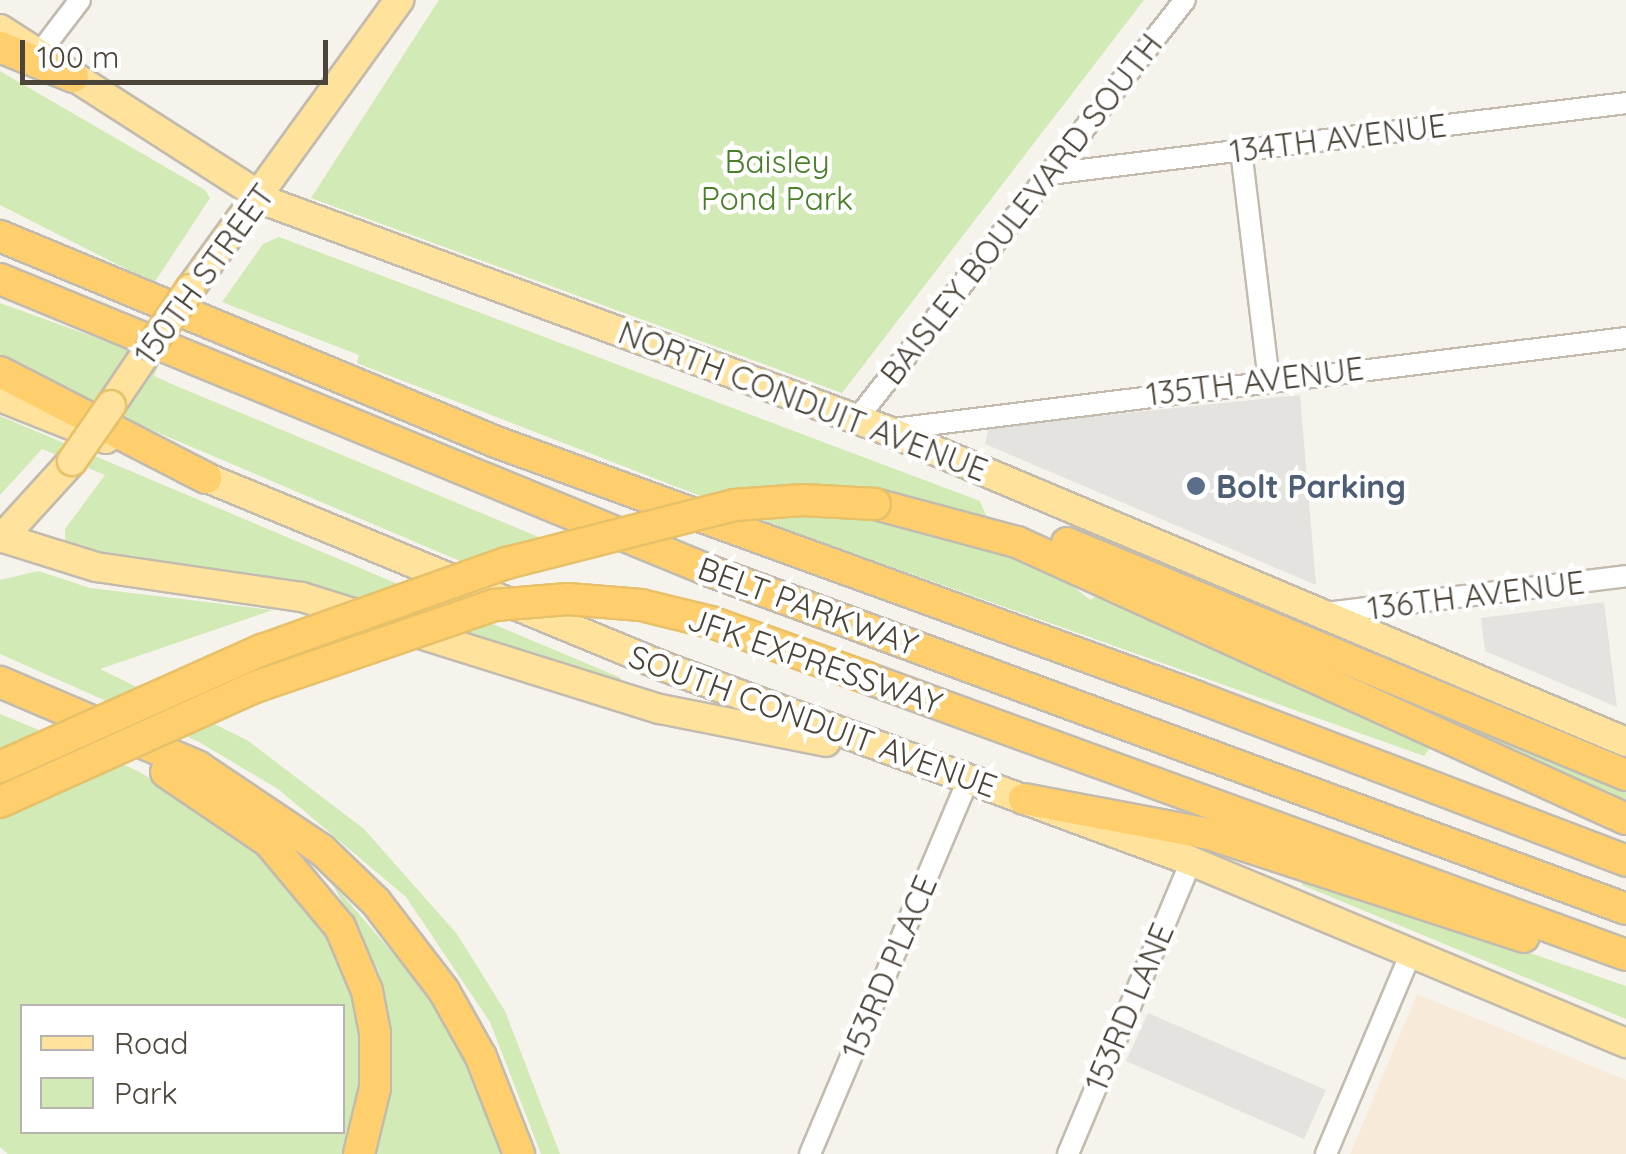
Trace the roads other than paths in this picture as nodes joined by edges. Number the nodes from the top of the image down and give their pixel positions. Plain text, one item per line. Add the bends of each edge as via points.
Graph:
1 (80, 0) edge
2 (399, 0) edge
3 (1185, 0) edge
4 (0, 29) edge
5 (0, 48) edge
6 (38, 55) junction
7 (73, 77) junction
8 (1626, 103) edge
9 (1241, 150) junction
10 (1049, 174) junction
11 (259, 196) junction
12 (0, 221) edge
13 (0, 236) edge
14 (0, 279) edge
15 (112, 285) junction
16 (1626, 338) edge
17 (0, 372) edge
18 (1269, 380) junction
19 (0, 398) edge
20 (858, 419) junction
21 (886, 430) junction
22 (206, 478) junction
23 (1, 538) edge
24 (1626, 576) edge
25 (1326, 613) junction
26 (1300, 655) junction
27 (0, 682) edge
28 (1626, 742) edge
29 (902, 756) junction
30 (0, 767) edge
31 (1626, 775) edge
32 (968, 780) junction
33 (1024, 800) junction
34 (0, 802) edge
35 (1626, 819) edge
36 (1191, 861) junction
37 (1626, 861) edge
38 (1626, 909) edge
39 (1411, 953) junction
40 (1626, 955) edge
41 (1626, 971) edge
42 (1626, 1043) edge
43 (359, 1154) edge
44 (519, 1154) edge
45 (810, 1154) edge
46 (1068, 1154) edge
47 (1326, 1154) edge

1 - 6 street
2 - 11 main road, 150TH STREET
3 - 10 street, BAISLEY BOULEVARD SOUTH
4 - 6 main road, NORTH CONDUIT AVENUE
5 - 7 highway
6 - 7 main road, NORTH CONDUIT AVENUE
7 - 11 main road, NORTH CONDUIT AVENUE
8 - 9 street, 134TH AVENUE
9 - 10 street, 134TH AVENUE
9 - 18 street
10 - 20 street, BAISLEY BOULEVARD SOUTH
11 - 20 main road, NORTH CONDUIT AVENUE
11 - 23 main road, 150TH STREET, bridge via 72,461
12 - 15 highway
13 - 15 highway, BELT PARKWAY
14 - 38 highway, BELT PARKWAY via 710,571
15 - 37 highway, BELT PARKWAY via 496,442 1213,702
16 - 18 street, 135TH AVENUE
17 - 22 highway
18 - 21 street, 135TH AVENUE
19 - 22 main road, SOUTH CONDUIT AVENUE
20 - 21 main road, NORTH CONDUIT AVENUE
21 - 25 main road, NORTH CONDUIT AVENUE
22 - 29 main road, SOUTH CONDUIT AVENUE via 665,667
23 - 29 main road via 96,567 302,597 693,719
24 - 25 street, 136TH AVENUE
25 - 28 main road, NORTH CONDUIT AVENUE
26 - 30 highway, bridge via 998,517 937,504 734,506 507,563 262,650
26 - 31 highway
26 - 35 highway
27 - 43 highway via 212,799 268,841 316,891 350,946 372,1012 374,1088
27 - 44 highway via 230,784 349,875 444,991 481,1056
29 - 32 main road, SOUTH CONDUIT AVENUE
32 - 33 main road, SOUTH CONDUIT AVENUE
32 - 45 street, 153RD PLACE
33 - 36 main road, SOUTH CONDUIT AVENUE
33 - 41 highway via 1209,834
34 - 40 highway, JFK EXPRESSWAY, bridge via 286,674 495,605 568,599 641,605 711,622
36 - 39 main road, SOUTH CONDUIT AVENUE
36 - 46 street, 153RD LANE
39 - 42 main road, SOUTH CONDUIT AVENUE
39 - 47 street

